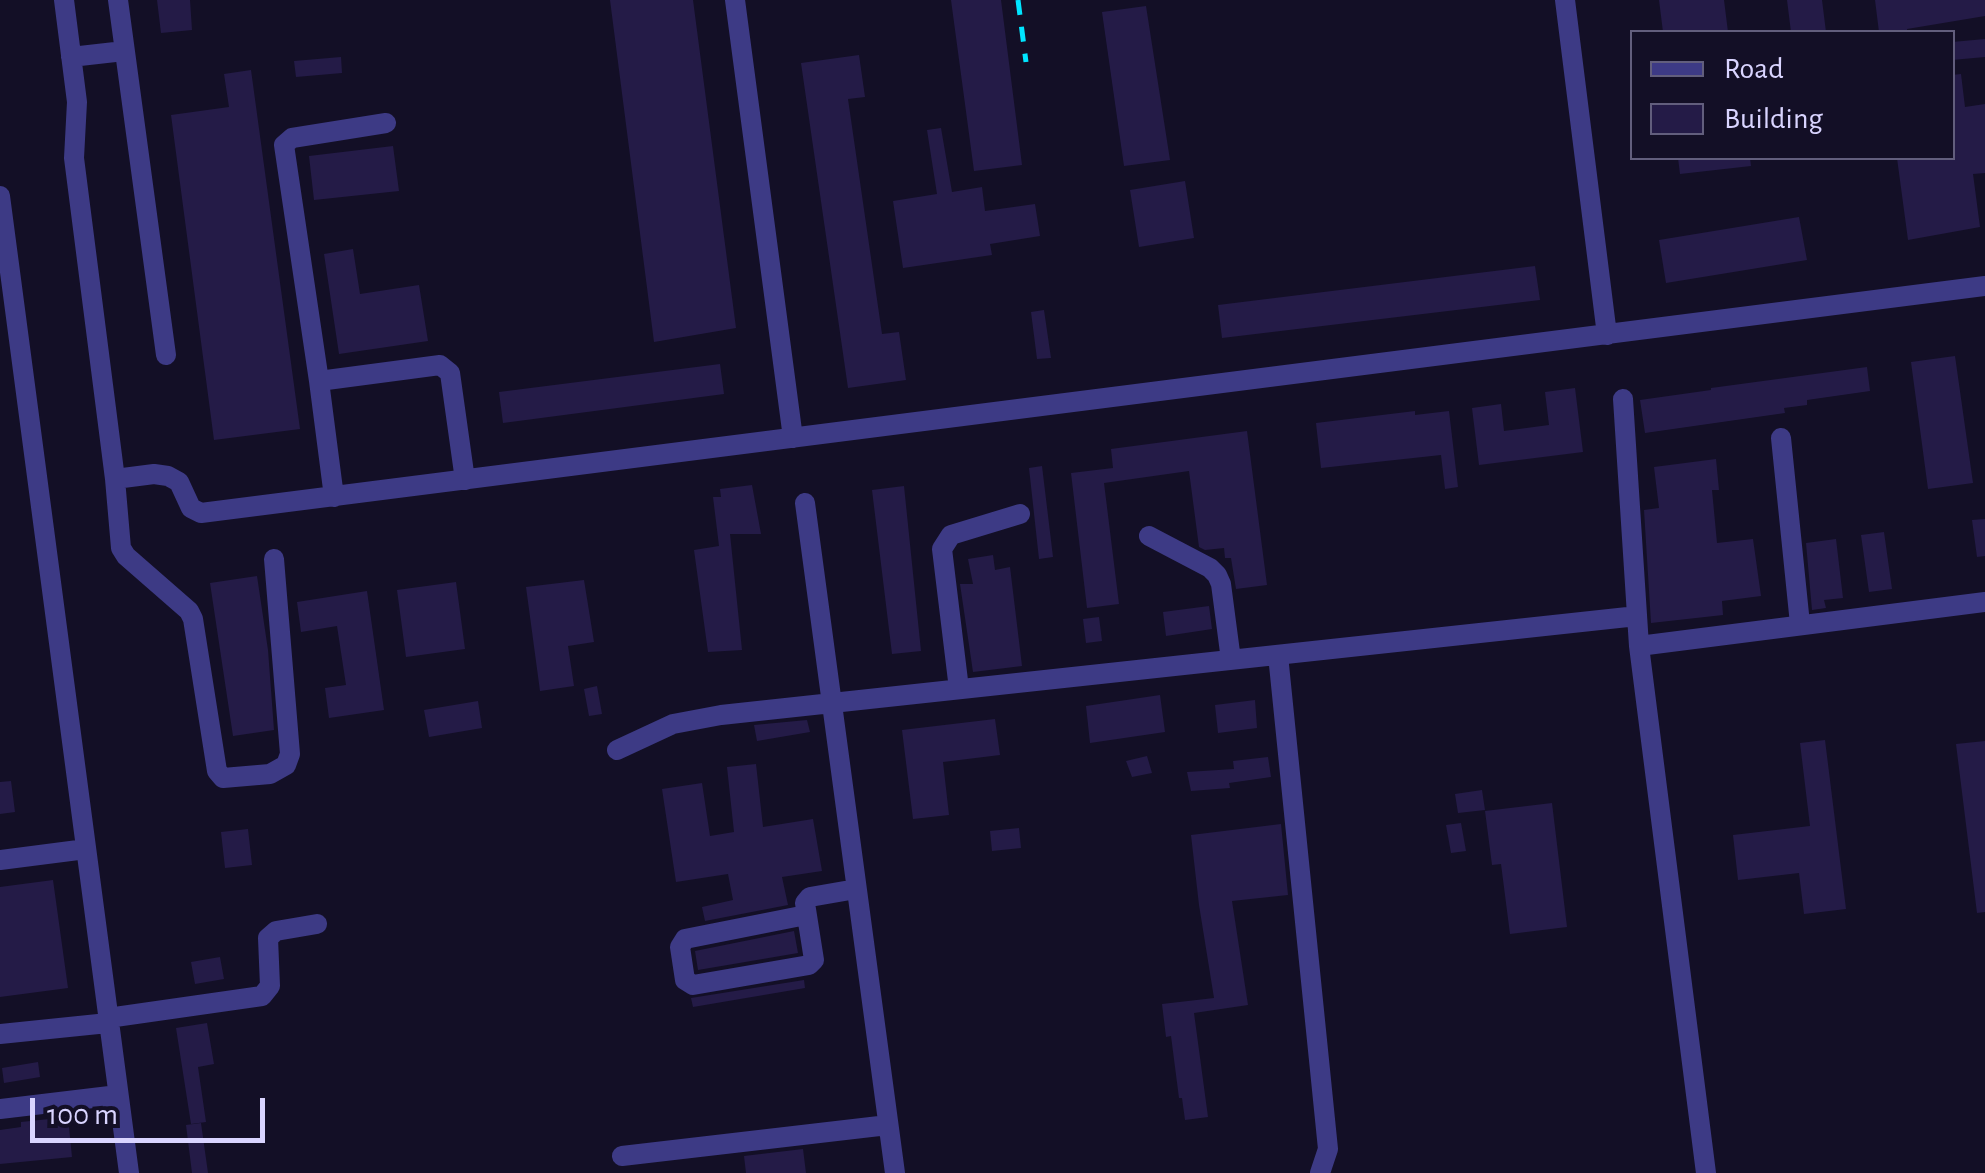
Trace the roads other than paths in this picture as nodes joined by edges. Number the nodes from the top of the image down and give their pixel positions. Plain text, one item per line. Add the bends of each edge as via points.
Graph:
1 (64, 0) edge
2 (118, 0) edge
3 (735, 0) edge
4 (1565, 0) edge
5 (124, 52) junction
6 (71, 57) junction
7 (386, 123) dead end
8 (0, 196) edge
9 (4, 266) edge
10 (1985, 286) edge
11 (1608, 335) junction
12 (166, 354) dead end
13 (320, 381) junction
14 (1623, 399) dead end
15 (794, 438) junction
16 (1782, 438) dead end
17 (115, 479) junction
18 (466, 480) junction
19 (334, 497) junction
20 (805, 503) dead end
21 (1020, 514) dead end
22 (1149, 536) dead end
23 (274, 559) dead end
24 (1985, 602) edge
25 (1637, 616) junction
26 (1800, 624) junction
27 (1638, 646) junction
28 (1278, 656) junction
29 (1231, 660) junction
30 (959, 689) junction
31 (830, 703) junction
32 (617, 750) dead end
33 (86, 849) junction
34 (0, 860) edge
35 (856, 889) junction
36 (806, 916) junction
37 (317, 924) dead end
38 (108, 1020) junction
39 (0, 1034) edge
40 (118, 1095) junction
41 (0, 1109) edge
42 (888, 1125) junction
43 (622, 1156) dead end
44 (129, 1173) edge
45 (895, 1173) edge
46 (1320, 1173) edge
47 (1706, 1173) edge

1 - 6 street
2 - 5 street
3 - 15 street
4 - 11 street
5 - 6 street
5 - 12 street
6 - 17 street via 74,158
7 - 13 street via 292,138 284,146
8 - 9 street
9 - 33 street
10 - 11 street
11 - 15 street
13 - 18 street via 440,365 450,373
13 - 19 street
14 - 25 street
15 - 18 street
16 - 26 street
17 - 19 street via 168,476 200,513
17 - 23 street via 121,548 194,619 217,770 224,778 270,774 290,754
18 - 19 street
20 - 31 street
21 - 30 street via 951,535 942,549
22 - 29 street via 1217,575
24 - 26 street
25 - 27 street
25 - 28 street
26 - 27 street
27 - 47 street
28 - 29 street
28 - 46 street via 1328,1149
29 - 30 street
30 - 31 street
31 - 32 street via 673,724
31 - 35 street
33 - 34 street
33 - 38 street
35 - 36 street via 810,896
35 - 42 street
36 - 36 street via 814,960 809,965 693,985 685,980 685,939
37 - 38 street via 268,938 270,986 262,996
38 - 39 street
38 - 40 street
40 - 41 street
40 - 44 street
42 - 43 street
42 - 45 street

